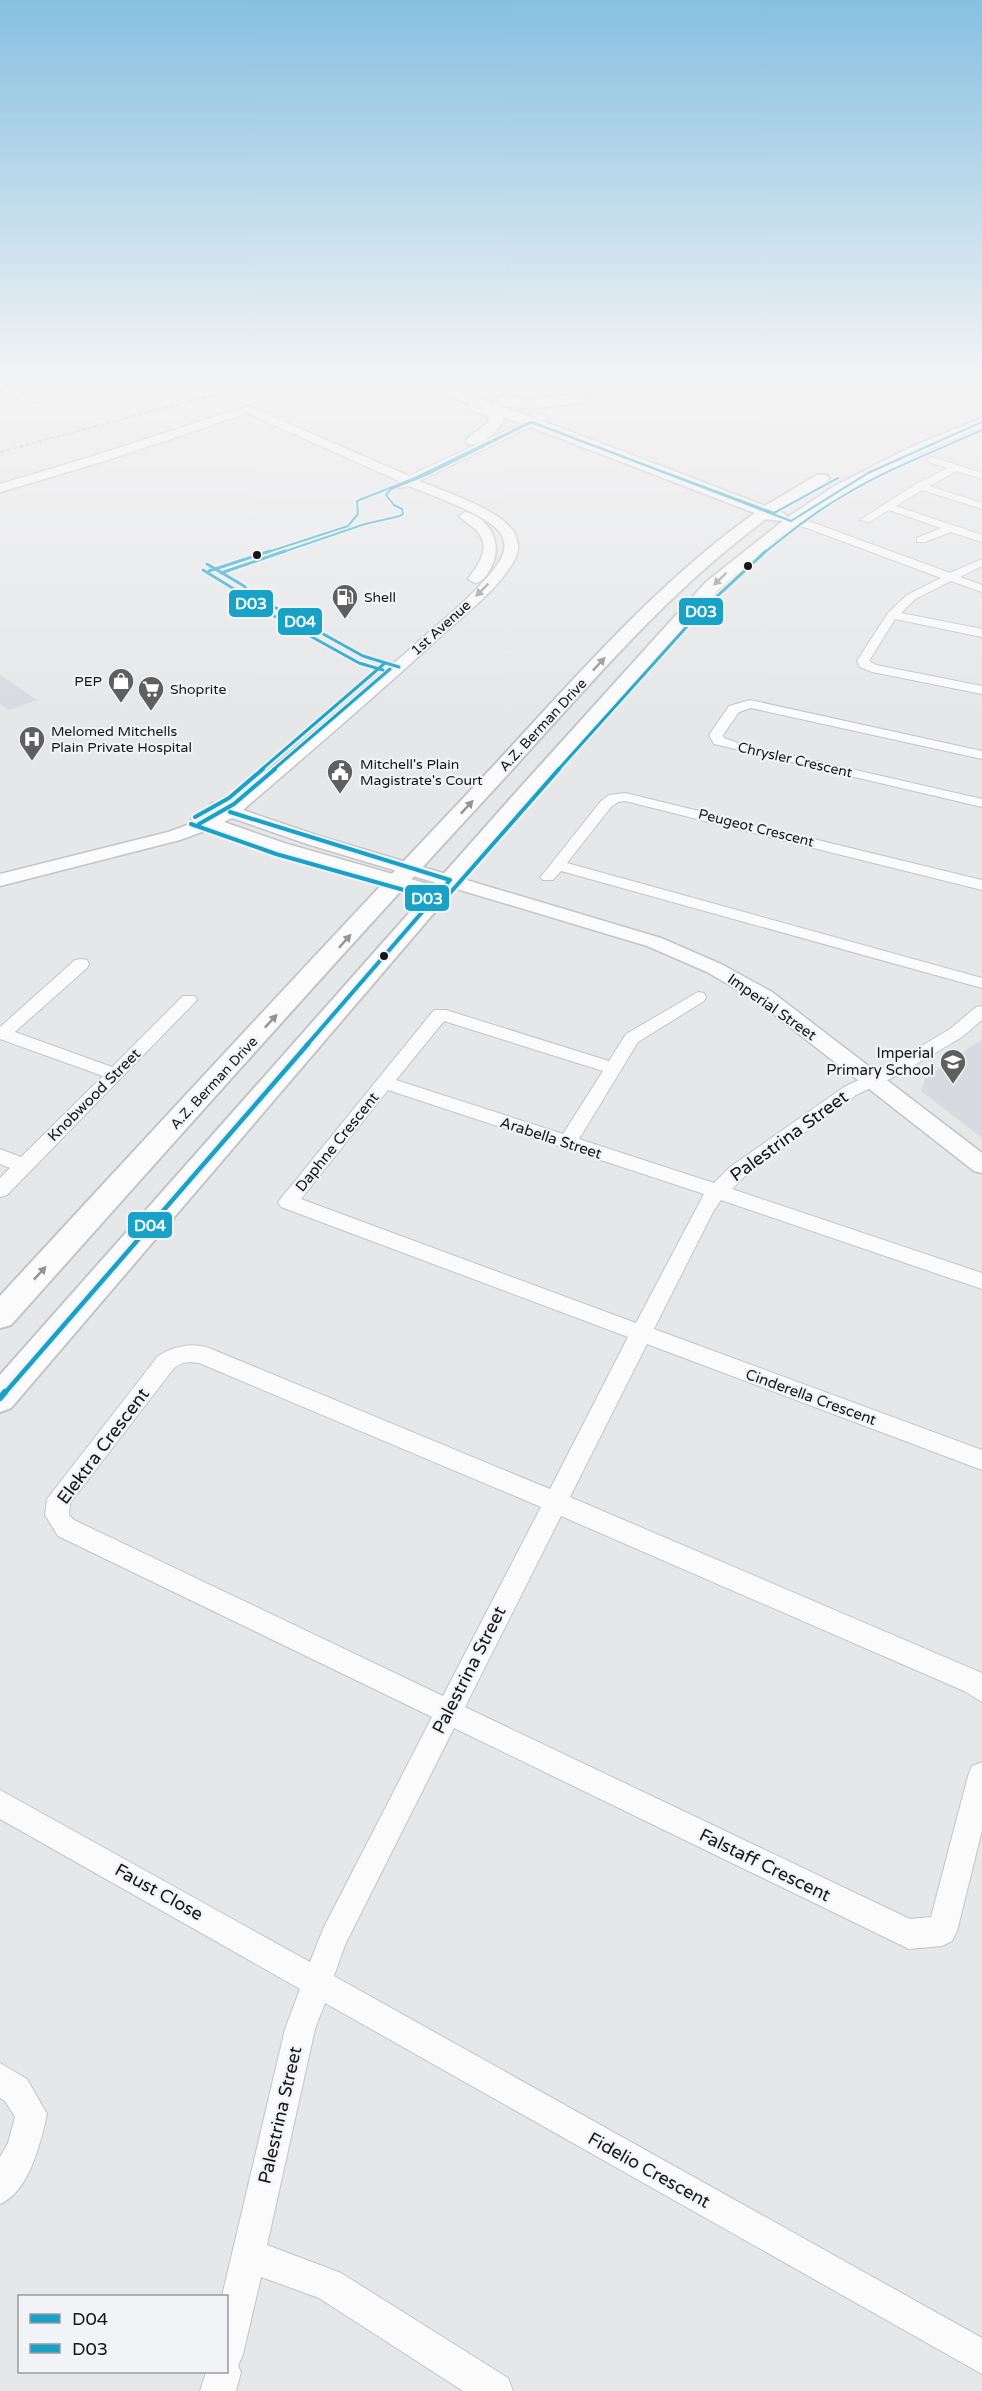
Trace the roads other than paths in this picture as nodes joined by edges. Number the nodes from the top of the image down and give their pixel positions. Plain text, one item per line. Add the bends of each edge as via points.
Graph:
1 (419, 492) edge
2 (425, 492) edge
3 (725, 492) edge
4 (802, 492) edge
5 (841, 492) edge
6 (911, 492) edge
7 (937, 492) edge
8 (887, 506) junction
9 (982, 506) edge
10 (771, 509) junction
11 (800, 520) junction
12 (865, 520) dead end
13 (951, 528) junction
14 (507, 532) junction
15 (487, 536) junction
16 (982, 539) edge
17 (921, 540) dead end
18 (982, 562) edge
19 (951, 577) junction
20 (982, 589) edge
21 (892, 615) junction
22 (982, 633) edge
23 (982, 690) edge
24 (982, 755) edge
25 (982, 803) edge
26 (223, 809) junction
27 (202, 821) junction
28 (0, 870) edge
29 (403, 875) junction
30 (0, 880) edge
31 (982, 885) edge
32 (444, 887) junction
33 (81, 964) dead end
34 (982, 983) edge
35 (698, 996) dead end
36 (189, 1000) dead end
37 (982, 1011) edge
38 (2, 1033) edge
39 (613, 1068) junction
40 (115, 1074) junction
41 (873, 1081) junction
42 (385, 1083) junction
43 (567, 1144) junction
44 (0, 1156) edge
45 (982, 1165) edge
46 (24, 1166) junction
47 (0, 1190) edge
48 (717, 1191) junction
49 (982, 1281) edge
50 (0, 1316) edge
51 (641, 1333) junction
52 (0, 1398) edge
53 (982, 1460) edge
54 (555, 1502) junction
55 (982, 1689) edge
56 (447, 1713) junction
57 (982, 1776) edge
58 (0, 1804) edge
59 (317, 1983) junction
60 (0, 2079) edge
61 (0, 2188) edge
62 (248, 2255) junction
63 (228, 2345) edge
64 (982, 2357) edge
65 (223, 2373) edge
66 (218, 2391) edge
67 (495, 2391) edge

1 - 15 street via 474,521
2 - 14 street via 494,519
3 - 10 main road
4 - 10 main road, A.Z. Berman Drive
5 - 11 main road
6 - 8 street
7 - 9 street
8 - 12 street
8 - 13 street
10 - 11 main road
29 -> 10 main road, A.Z. Berman Drive via 667,592
11 - 19 street
11 -> 32 main road via 738,562 699,600
13 - 16 street
13 - 17 street
14 - 15 street
14 -> 26 street, 1st Avenue via 512,547 509,557 485,587 399,667
15 - 26 street, 1st Avenue via 492,552 487,566 451,604
18 - 19 street
19 - 20 street
19 - 21 street via 911,597
21 - 22 street
21 - 23 street via 864,664
24 - 25 street, Chrysler Crescent via 750,704 734,709 716,735 719,741 734,746
26 - 27 street, 1st Avenue
26 - 29 street
27 - 28 street, 1st Avenue
27 - 29 street
27 - 30 street, 1st Avenue via 174,836
29 - 32 street, Imperial Street
50 -> 29 main road, A.Z. Berman Drive
31 - 34 street, Peugeot Crescent via 625,797 606,804 553,871
32 - 41 street, Imperial Street via 649,950 668,950 714,968 743,983
32 - 52 main road
33 - 38 street
35 - 39 street via 639,1032
36 - 40 street, Knobwood Street
37 - 41 street, Palestrina Street via 956,1033
38 - 40 street
39 - 42 street, Daphne Crescent via 440,1014
39 - 43 street
40 - 46 street, Knobwood Street
41 - 45 street, Imperial Street
41 - 48 street, Palestrina Street via 850,1091 737,1172
42 - 43 street, Arabella Street
42 - 51 street, Daphne Crescent via 288,1202
43 - 48 street, Arabella Street
44 - 46 street
46 - 47 street, Knobwood Street
48 - 49 street
48 - 51 street, Palestrina Street
51 - 53 street, Cinderella Crescent
51 - 54 street, Palestrina Street
54 - 55 street
54 - 56 street, Palestrina Street
54 - 56 street, Elektra Crescent via 189,1352 166,1362 59,1499 55,1510 58,1521 66,1528
56 - 57 street, Falstaff Crescent via 909,1934 942,1931
56 - 59 street, Palestrina Street via 333,1939
58 - 59 street, Faust Close
59 - 62 street, Palestrina Street via 300,2029
59 - 64 street, Fidelio Crescent
60 - 61 street via 16,2090 31,2114 23,2149
62 - 63 street, Palestrina Street
62 - 67 street via 329,2285
65 - 66 street

